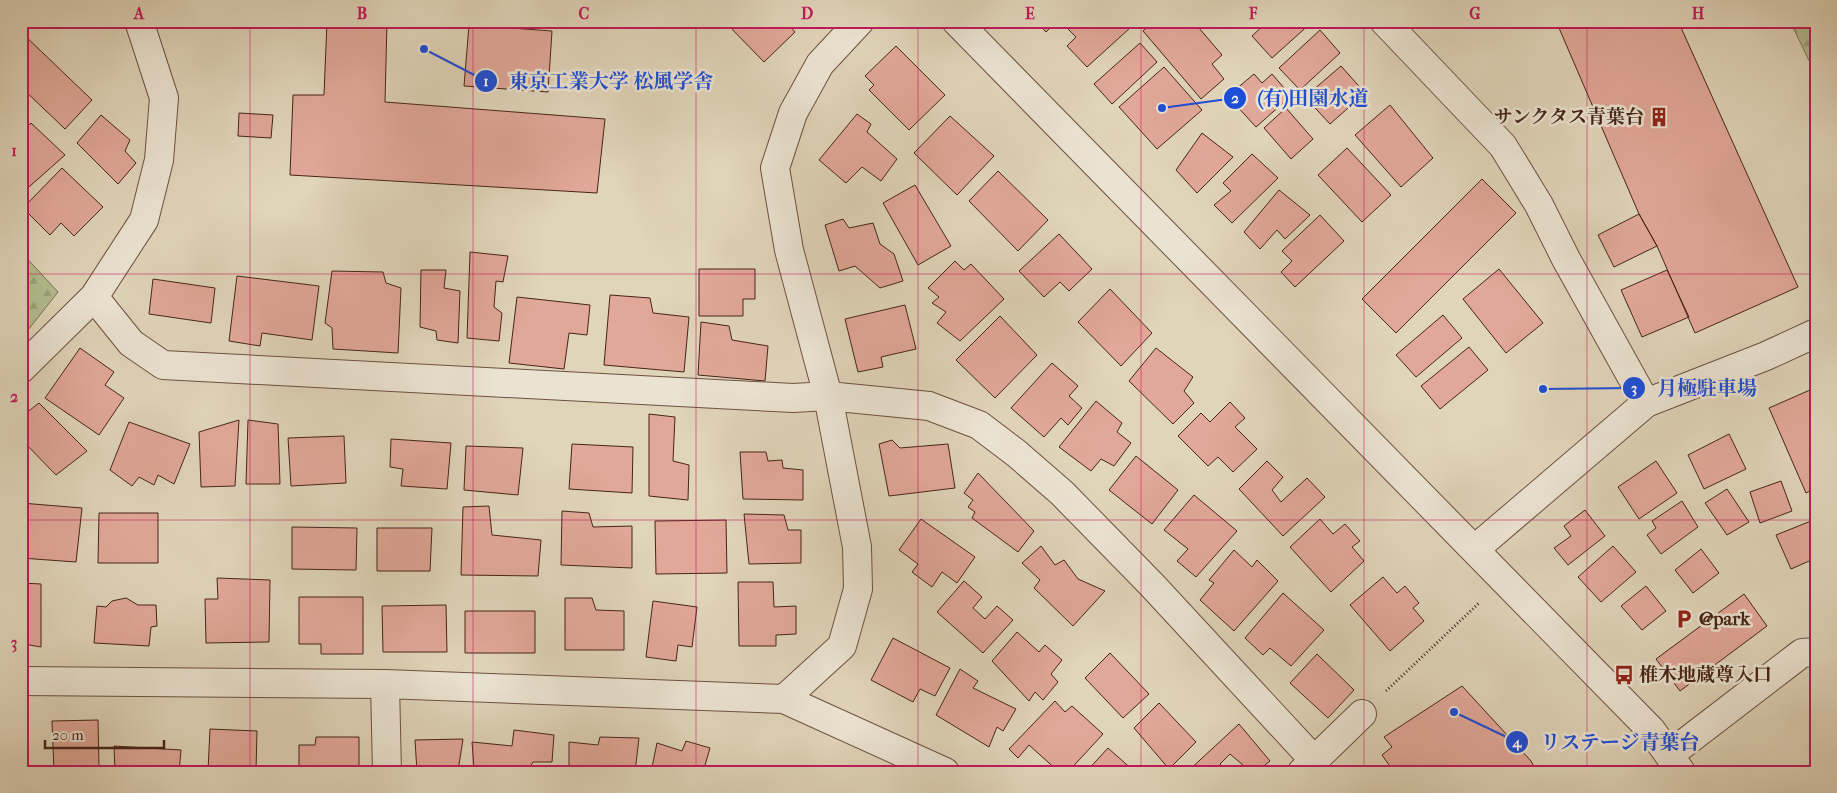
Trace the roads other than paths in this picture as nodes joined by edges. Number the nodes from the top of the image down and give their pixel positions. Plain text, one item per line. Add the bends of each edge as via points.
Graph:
1 (139, 21) edge
2 (860, 21) edge
3 (956, 21) edge
4 (1384, 21) edge
5 (94, 297) junction
6 (1816, 333) edge
7 (21, 369) edge
8 (828, 396) junction
9 (1646, 403) junction
10 (1475, 549) junction
11 (1816, 652) edge
12 (21, 680) edge
13 (385, 684) junction
14 (784, 699) junction
15 (1362, 714) road end
16 (1675, 763) edge
17 (1308, 766) edge
18 (387, 772) edge
19 (944, 772) edge

1 - 5 street via 164,98 159,160 144,220
2 - 8 street via 820,64 793,113 775,168 789,250
3 - 10 street
4 - 9 street via 1504,146
5 - 7 street
5 - 8 street via 131,343 163,365 793,398
6 - 9 street
8 - 14 street via 857,546 858,589 842,646
8 - 17 street via 929,406 979,425 1016,452 1062,493 1152,585
9 - 10 street
10 - 16 street via 1651,730
11 - 16 street via 1802,653
12 - 13 street
13 - 14 street
13 - 18 street
14 - 19 street
15 - 17 street

